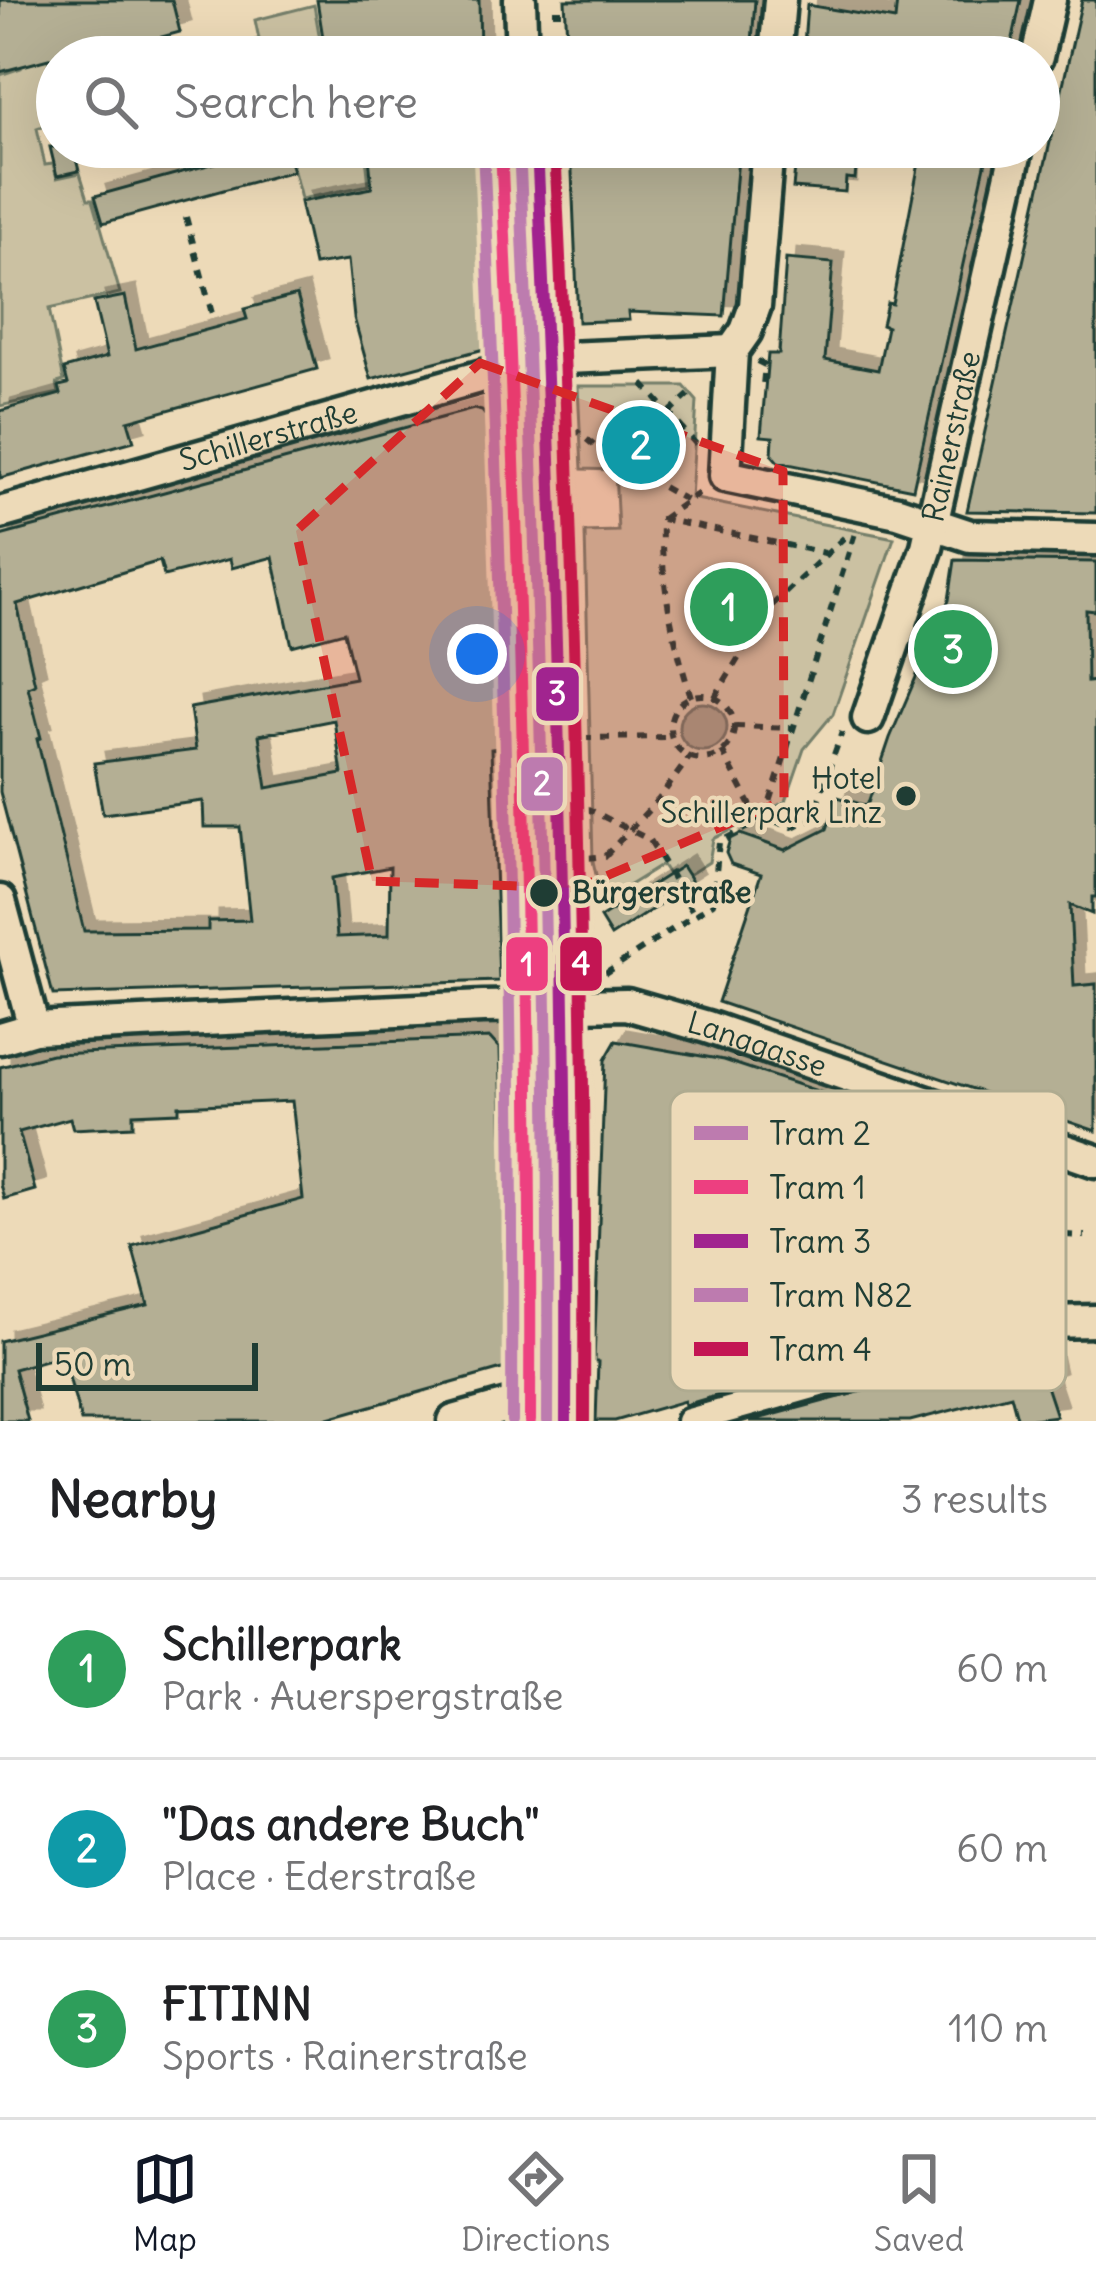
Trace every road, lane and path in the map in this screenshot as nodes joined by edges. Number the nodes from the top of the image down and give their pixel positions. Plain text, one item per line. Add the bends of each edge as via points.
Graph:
1 (520, 0) edge
2 (780, 0) edge
3 (1049, 0) edge
4 (553, 12) dead end
5 (566, 12) dead end
6 (522, 36) edge
7 (777, 36) edge
8 (1041, 36) edge
9 (527, 168) edge
10 (766, 168) edge
11 (1012, 168) edge
12 (186, 217) dead end
13 (214, 321) dead end
14 (732, 351) junction
15 (535, 361) junction
16 (643, 383) dead end
17 (695, 388) dead end
18 (669, 413) junction
19 (573, 428) dead end
20 (698, 446) dead end
21 (712, 484) junction
22 (688, 501) junction
23 (0, 513) edge
24 (662, 519) junction
25 (933, 524) junction
26 (1096, 539) edge
27 (825, 553) junction
28 (716, 697) junction
29 (691, 698) junction
30 (735, 726) junction
31 (795, 728) junction
32 (864, 728) joint
33 (671, 736) junction
34 (584, 738) dead end
35 (722, 751) junction
36 (692, 755) junction
37 (586, 808) dead end
38 (762, 820) junction
39 (628, 829) junction
40 (587, 857) dead end
41 (0, 901) edge
42 (695, 916) junction
43 (605, 974) dead end
44 (550, 1006) junction
45 (34, 1028) junction
46 (0, 1038) edge
47 (893, 1091) edge
48 (1066, 1151) edge
49 (1096, 1161) edge
50 (1066, 1235) edge
51 (1085, 1235) dead end
52 (1096, 1321) edge
53 (1066, 1322) edge
54 (795, 1391) edge
55 (554, 1411) edge
56 (454, 1421) edge
57 (689, 1421) edge

1 - 6 street
2 - 7 street
3 - 8 street
4 - 5 path
9 - 15 street
10 - 14 street via 755,306
11 - 25 street, Rainerstraße
12 - 13 path
14 - 15 street, Schillerstraße
14 - 21 street
15 - 23 street, Schillerstraße
15 - 44 street
16 - 18 path
17 - 18 path
18 - 20 path
19 - 22 path via 608,458
21 - 22 path
21 - 25 street
22 - 24 path
24 - 27 path
24 - 29 path via 662,574
25 - 26 street via 970,536
25 - 32 street, Rainerstraße
27 - 28 path via 768,609
27 - 31 path via 857,526
28 - 29 path
28 - 30 path
29 - 33 path via 671,718
30 - 31 path
30 - 35 path
31 - 38 path
32 - 38 path via 842,732 811,820 792,827
33 - 34 path
33 - 36 path
35 - 36 path
35 - 38 path
36 - 39 path
37 - 39 path
38 - 42 path via 719,842 713,904
39 - 40 path via 605,856
39 - 42 path via 650,840
41 - 45 street
42 - 43 path
44 - 45 street
44 - 47 street, Langgasse via 627,1004
44 - 55 street
45 - 46 street
48 - 49 street, Langgasse
50 - 51 path
52 - 53 street
54 - 57 street
55 - 56 street via 518,1403

